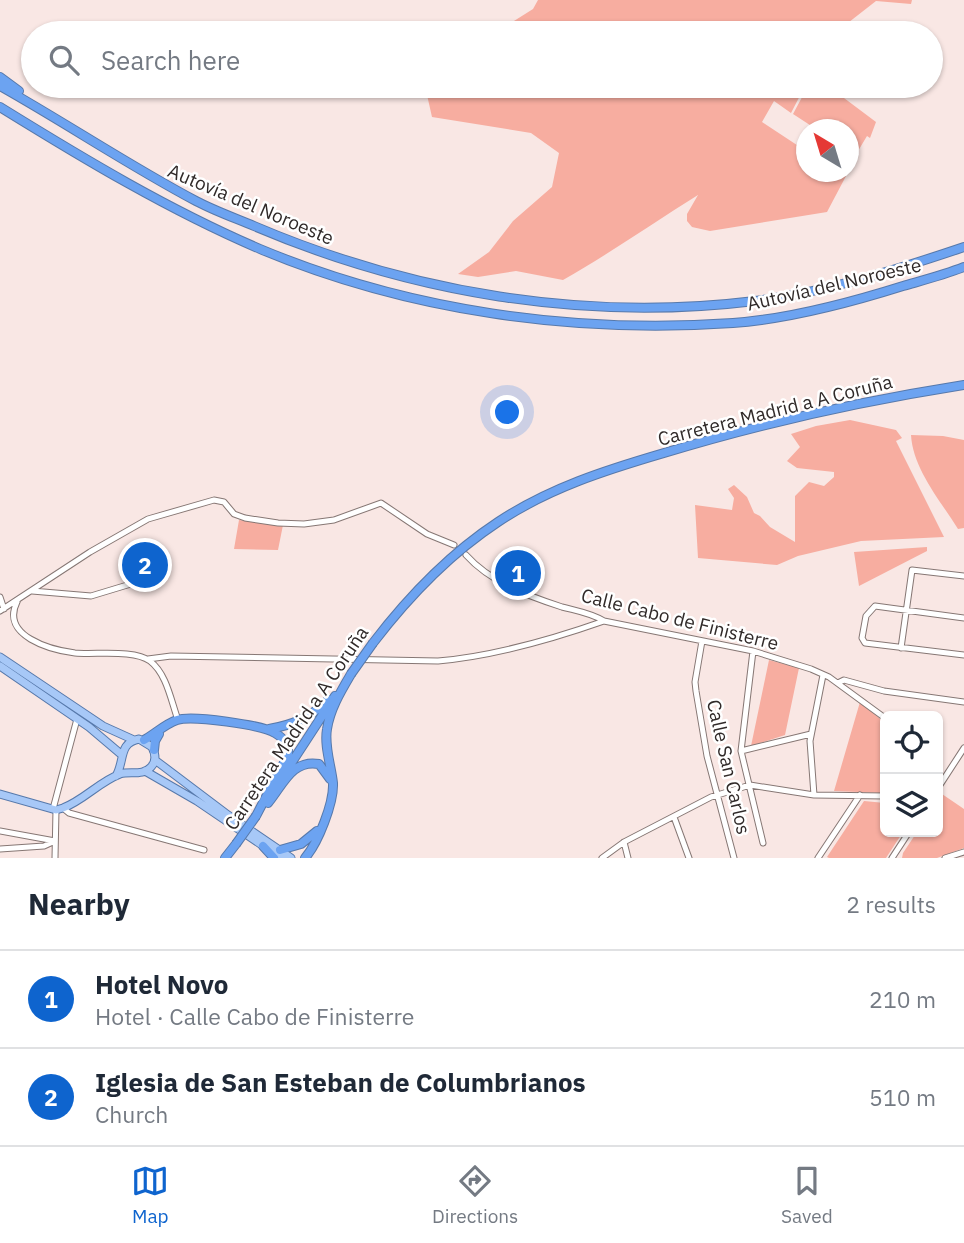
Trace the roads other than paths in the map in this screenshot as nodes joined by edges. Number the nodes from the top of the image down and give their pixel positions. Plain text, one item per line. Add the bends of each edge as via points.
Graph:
1 (0, 77) edge
2 (0, 86) edge
3 (21, 91) edge
4 (31, 98) edge
5 (0, 108) edge
6 (185, 194) junction
7 (964, 247) edge
8 (964, 267) edge
9 (964, 385) edge
10 (454, 545) dead end
11 (466, 555) dead end
12 (964, 576) edge
13 (134, 583) dead end
14 (32, 591) junction
15 (0, 597) edge
16 (22, 597) junction
17 (2, 610) edge
18 (906, 610) junction
19 (13, 615) junction
20 (964, 618) edge
21 (604, 621) junction
22 (702, 641) junction
23 (901, 648) junction
24 (753, 651) junction
25 (964, 655) edge
26 (0, 657) edge
27 (148, 659) junction
28 (0, 666) edge
29 (351, 674) junction
30 (823, 675) junction
31 (838, 683) junction
32 (964, 702) edge
33 (880, 714) edge
34 (77, 719) junction
35 (178, 720) junction
36 (163, 728) junction
37 (268, 729) junction
38 (811, 733) junction
39 (139, 740) junction
40 (964, 748) edge
41 (741, 751) junction
42 (155, 755) junction
43 (123, 758) junction
44 (145, 771) junction
45 (133, 772) junction
46 (116, 776) junction
47 (943, 780) edge
48 (333, 784) junction
49 (750, 785) junction
50 (0, 794) edge
51 (718, 794) junction
52 (814, 795) junction
53 (860, 795) junction
54 (880, 796) edge
55 (58, 809) junction
56 (256, 816) junction
57 (674, 817) junction
58 (321, 826) junction
59 (0, 831) edge
60 (906, 837) edge
61 (55, 841) junction
62 (624, 842) junction
63 (763, 843) dead end
64 (263, 846) joint
65 (292, 848) junction
66 (0, 849) edge
67 (204, 850) dead end
68 (964, 852) edge
69 (278, 856) edge
70 (895, 856) edge
71 (306, 857) edge
72 (55, 858) edge
73 (225, 858) edge
74 (291, 858) edge
75 (602, 858) edge
76 (628, 858) edge
77 (689, 858) edge
78 (734, 858) edge
79 (818, 858) edge
80 (945, 858) edge

1 - 3 highway
2 - 6 highway, Autovía del Noroeste
4 - 6 highway
5 - 8 highway, Autovía del Noroeste via 190,217 261,249 386,292 497,314 592,324 734,323 874,296
6 - 7 highway, Autovía del Noroeste via 300,246 387,274 557,304 679,307 756,301 870,278
9 - 29 highway, Carretera Madrid a A Coruña, bridge via 721,435 595,474 550,493 501,520 447,560 404,604
10 - 14 street via 427,534 381,503 334,520 304,524 255,520 234,514 224,502 214,500 148,519
11 - 21 street, Calle Cabo de Finisterre via 509,587
12 - 18 street via 912,570
13 - 14 street via 91,596
14 - 16 street
15 - 17 street
16 - 17 street
16 - 19 street
17 - 19 street
18 - 20 street
18 - 23 street
18 - 23 street via 875,606 862,629 865,643
19 - 27 street via 20,633 47,646
21 - 22 street, Calle Cabo de Finisterre
21 - 27 street via 504,652 438,661
22 - 24 street, Calle Cabo de Finisterre
22 - 51 street, Calle San Carlos via 695,682
23 - 25 street
24 - 30 street, Calle Cabo de Finisterre
24 - 41 street
26 - 39 main road via 103,726
27 - 35 street via 163,678
28 - 34 main road
29 - 37 highway via 311,715
29 - 48 highway via 327,728
29 - 56 highway, Carretera Madrid a A Coruña
30 - 31 street, Calle Cabo de Finisterre
30 - 38 street
31 - 32 street via 844,680 884,691
31 - 33 street, Calle Cabo de Finisterre
34 - 43 main road
34 - 55 street
35 - 36 highway
35 - 37 highway
36 - 39 highway
36 - 42 highway via 155,741
37 - 56 highway via 284,740 289,751
38 - 41 street
38 - 52 street
39 - 42 main road
39 - 43 main road via 124,748
40 - 47 street
41 - 49 street
42 - 44 main road
42 - 69 main road
43 - 45 main road
43 - 46 main road
44 - 45 main road
44 - 64 main road
45 - 46 main road
46 - 55 main road
48 - 56 highway via 320,764 303,763
48 - 58 highway via 329,811
49 - 51 street
49 - 52 street
49 - 63 street
50 - 55 main road
51 - 57 street
51 - 78 street, Calle San Carlos
52 - 53 street
53 - 54 street
53 - 79 street
55 - 61 street
55 - 67 street
56 - 73 highway, Carretera Madrid a A Coruña, bridge
57 - 62 street
57 - 77 street
58 - 65 highway
58 - 71 highway
59 - 61 street
60 - 70 street
61 - 66 street
61 - 72 street
62 - 75 street
62 - 76 street
64 - 69 highway
65 - 69 highway
65 - 71 highway
68 - 80 street
69 - 74 main road

